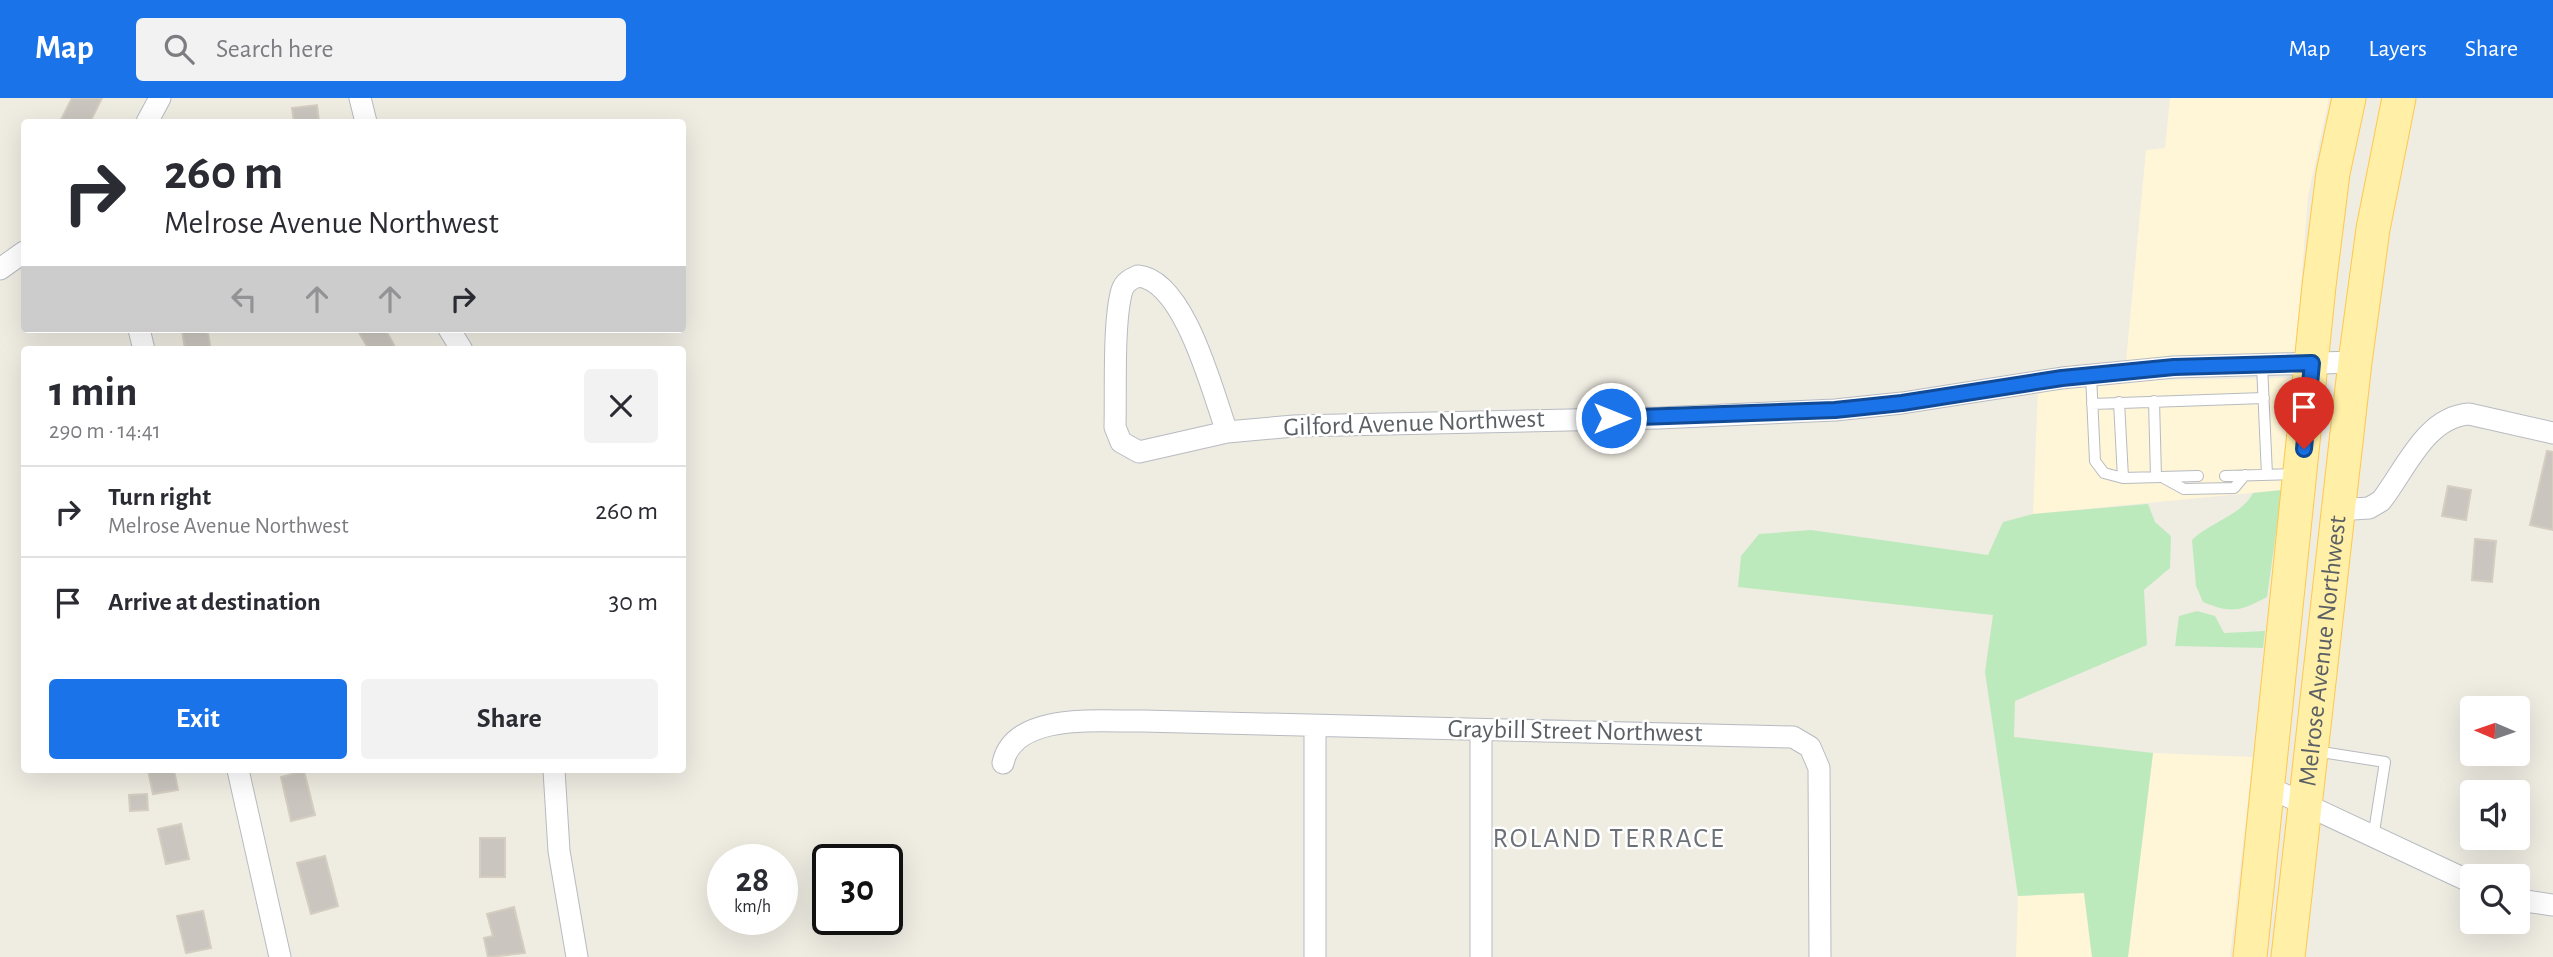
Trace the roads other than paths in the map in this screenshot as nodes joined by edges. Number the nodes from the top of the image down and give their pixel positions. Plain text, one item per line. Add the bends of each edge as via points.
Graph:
1 (160, 98) edge
2 (360, 98) edge
3 (2349, 98) edge
4 (2399, 98) edge
5 (149, 119) edge
6 (365, 119) edge
7 (21, 254) edge
8 (0, 269) edge
9 (2355, 362) junction
10 (2312, 363) junction
11 (2262, 365) junction
12 (2091, 375) junction
13 (2264, 398) junction
14 (2154, 401) junction
15 (2119, 402) junction
16 (2092, 404) junction
17 (1227, 432) junction
18 (2553, 433) edge
19 (2301, 474) junction
20 (2245, 475) junction
21 (2267, 475) junction
22 (2225, 476) dead end
23 (2159, 477) junction
24 (2198, 477) dead end
25 (2123, 478) junction
26 (2337, 510) junction
27 (1315, 727) junction
28 (1481, 730) junction
29 (2309, 750) junction
30 (1003, 763) dead end
31 (239, 773) edge
32 (554, 773) edge
33 (2268, 787) junction
34 (2303, 804) junction
35 (2373, 838) junction
36 (2460, 877) edge
37 (2530, 902) edge
38 (2553, 905) edge
39 (280, 957) edge
40 (577, 957) edge
41 (1315, 957) edge
42 (1481, 957) edge
43 (1820, 957) edge
44 (2250, 957) edge
45 (2288, 957) edge

1 - 5 street
2 - 6 street
3 - 10 main road, Melrose Avenue Northwest via 2333,173
4 - 9 main road, Melrose Avenue Northwest via 2373,229
7 - 8 street
9 - 10 street, Gilford Avenue Northwest
9 - 26 main road, Melrose Avenue Northwest
10 - 11 street, Gilford Avenue Northwest
10 - 19 main road, Melrose Avenue Northwest
11 - 12 street, Gilford Avenue Northwest
11 - 13 lane
12 - 16 lane
12 - 17 street, Gilford Avenue Northwest via 1835,410 1294,426
13 - 14 lane
13 - 21 lane
14 - 15 lane
14 - 23 lane
15 - 16 lane
15 - 25 lane
16 - 25 lane via 2095,461 2104,473
17 - 17 street, Gilford Avenue Northwest via 1139,452 1121,442 1115,427 1120,314 1123,288 1129,280 1138,276 1155,282 1186,321
18 - 26 street via 2458,415 2430,434 2381,501 2369,508
19 - 21 lane
19 - 33 main road, Melrose Avenue Northwest
20 - 21 lane
20 - 22 lane
20 - 23 lane via 2234,488 2184,489
23 - 24 lane
23 - 25 lane
26 - 29 main road, Melrose Avenue Northwest
27 - 28 street, Graybill Street Northwest
27 - 30 street, Graybill Street Northwest via 1059,723 1020,736
27 - 41 street
28 - 42 street
28 - 43 street, Graybill Street Northwest via 1793,737 1810,747 1819,768
29 - 34 main road, Melrose Avenue Northwest
29 - 35 lane via 2385,762
31 - 39 street
32 - 40 street via 559,851
33 - 34 street
33 - 44 main road, Melrose Avenue Northwest
34 - 35 street
34 - 45 main road, Melrose Avenue Northwest
35 - 36 street
37 - 38 street

